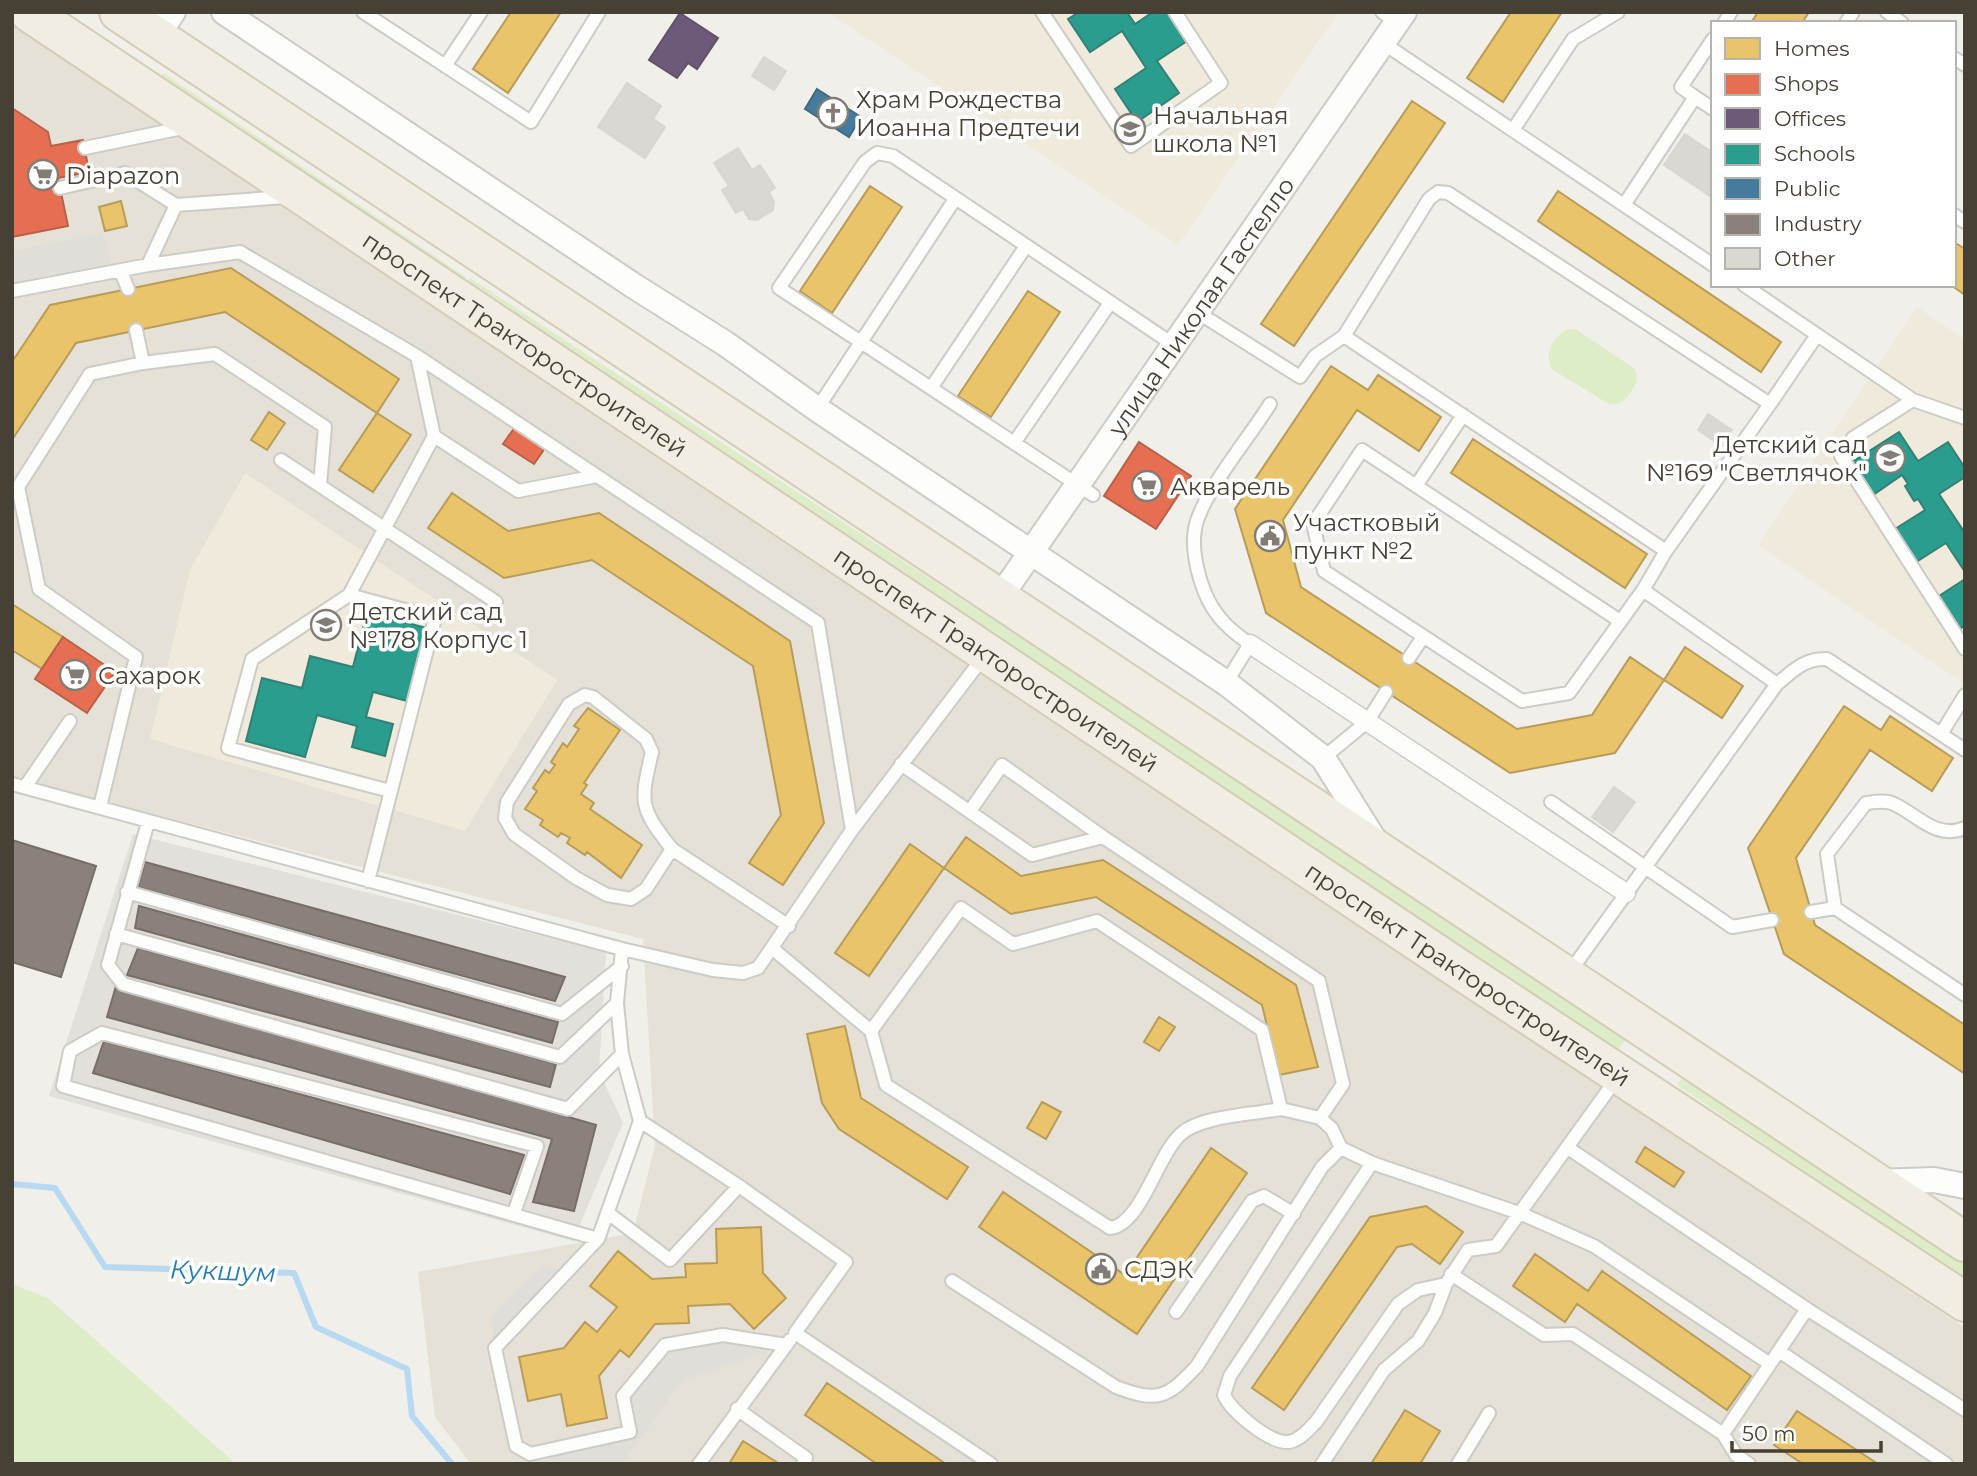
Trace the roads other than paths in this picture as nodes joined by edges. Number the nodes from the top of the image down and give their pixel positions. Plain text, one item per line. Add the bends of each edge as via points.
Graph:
1 (29, 12) edge
2 (119, 12) edge
3 (224, 12) edge
4 (481, 12) edge
5 (599, 12) edge
6 (1042, 12) edge
7 (1175, 12) edge
8 (1618, 12) edge
9 (369, 14) edge
10 (1392, 22) edge
11 (165, 24) edge
12 (1711, 42) edge
13 (445, 66) junction
14 (128, 78) junction
15 (1695, 97) junction
16 (1711, 108) edge
17 (197, 124) junction
18 (1513, 130) junction
19 (85, 148) dead end
20 (60, 188) dead end
21 (304, 195) junction
22 (955, 199) junction
23 (176, 205) junction
24 (1624, 205) junction
25 (1026, 246) junction
26 (1711, 264) edge
27 (149, 265) junction
28 (121, 272) junction
29 (1747, 287) edge
30 (128, 289) dead end
31 (17, 292) edge
32 (1110, 303) junction
33 (12, 304) edge
34 (1197, 312) junction
35 (136, 330) dead end
36 (1817, 335) junction
37 (1344, 336) junction
38 (860, 342) junction
39 (1174, 345) junction
40 (417, 356) junction
41 (143, 363) junction
42 (931, 388) junction
43 (1913, 400) junction
44 (1270, 404) dead end
45 (1770, 404) junction
46 (817, 410) junction
47 (1463, 415) junction
48 (1965, 418) edge
49 (434, 436) junction
50 (1014, 443) junction
51 (281, 460) dead end
52 (597, 476) junction
53 (320, 485) junction
54 (1416, 486) junction
55 (1085, 490) junction
56 (385, 528) junction
57 (1666, 551) junction
58 (1030, 553) junction
59 (1643, 590) junction
60 (349, 595) junction
61 (998, 600) junction
62 (496, 602) dead end
63 (1620, 621) junction
64 (1423, 637) junction
65 (1250, 644) junction
66 (1965, 649) edge
67 (986, 652) junction
68 (1409, 658) dead end
69 (1226, 683) junction
70 (1777, 684) junction
71 (1387, 692) dead end
72 (1965, 695) edge
73 (70, 721) dead end
74 (1367, 722) junction
75 (1941, 734) junction
76 (1965, 750) edge
77 (1323, 758) junction
78 (901, 764) junction
79 (18, 785) edge
80 (390, 791) junction
81 (1551, 802) dead end
82 (100, 807) junction
83 (970, 811) junction
84 (148, 822) junction
85 (1965, 828) edge
86 (852, 830) junction
87 (1102, 837) junction
88 (672, 849) junction
89 (1382, 853) junction
90 (1643, 868) junction
91 (368, 881) junction
92 (127, 892) junction
93 (1626, 892) junction
94 (1835, 908) junction
95 (1811, 912) dead end
96 (1772, 920) dead end
97 (789, 926) junction
98 (116, 934) junction
99 (622, 949) junction
100 (773, 949) junction
101 (622, 966) junction
102 (1566, 976) junction
103 (1965, 995) edge
104 (617, 1003) junction
105 (1647, 1030) junction
106 (871, 1031) junction
107 (622, 1054) junction
108 (1620, 1073) junction
109 (1281, 1109) junction
110 (1320, 1118) junction
111 (640, 1121) junction
112 (1340, 1148) junction
113 (1568, 1149) junction
114 (1371, 1163) junction
115 (1874, 1182) junction
116 (739, 1186) junction
117 (1965, 1186) edge
118 (514, 1213) junction
119 (608, 1213) junction
120 (1522, 1213) junction
121 (1294, 1214) junction
122 (598, 1240) junction
123 (1965, 1242) edge
124 (1448, 1279) junction
125 (953, 1281) dead end
126 (1965, 1302) edge
127 (1807, 1310) junction
128 (1176, 1312) dead end
129 (794, 1333) junction
130 (786, 1345) junction
131 (1779, 1351) junction
132 (1770, 1364) junction
133 (737, 1409) junction
134 (1965, 1410) edge
135 (1489, 1413) dead end
136 (1723, 1434) junction
137 (808, 1462) edge
138 (699, 1464) edge
139 (991, 1464) edge
140 (1322, 1464) edge
141 (1458, 1464) edge
142 (1749, 1464) edge
143 (1946, 1464) edge

1 - 14 main road, проспект Тракторостроителей
2 - 11 main road, проспект Тракторостроителей
3 - 46 street via 726,344
4 - 13 lane
5 - 13 lane via 531,122
6 - 7 lane via 1131,146 1220,83
8 - 18 lane via 1573,39
9 - 13 lane
10 - 18 lane
10 - 34 street, улица Николая Гастелло
11 - 14 main road
11 - 61 main road, проспект Тракторостроителей
12 - 15 lane via 1681,87
14 - 17 main road, проспект Тракторостроителей
15 - 16 lane
15 - 24 lane
17 - 19 lane
17 - 21 main road, проспект Тракторостроителей
18 - 24 lane
20 - 23 lane via 125,173
21 - 23 lane
21 - 67 main road, проспект Тракторостроителей
22 - 25 lane
22 - 38 lane
22 - 38 lane via 893,156 877,153 865,162 779,288
23 - 27 lane
24 - 26 lane
25 - 32 lane
25 - 42 lane
27 - 28 lane
27 - 40 lane via 240,252
28 - 30 lane
28 - 31 lane
29 - 36 lane
31 - 33 lane
32 - 39 lane
32 - 50 lane
34 - 37 lane via 1300,377 1315,356
34 - 39 street, улица Николая Гастелло
35 - 41 lane
36 - 43 lane
36 - 45 lane
37 - 45 lane via 1429,199 1437,192 1448,192
37 - 47 lane
38 - 42 lane
38 - 46 lane
39 - 55 street, улица Николая Гастелло
40 - 49 lane
40 - 52 lane
41 - 53 lane via 215,354 325,427
41 - 82 lane via 90,374 18,486 39,589 136,657
42 - 50 lane
43 - 48 lane
43 - 66 lane via 1853,438 1841,456
44 - 65 lane via 1203,506 1194,530 1196,566 1207,600 1228,630
45 - 57 lane
46 - 58 street
47 - 54 lane
47 - 57 lane
49 - 52 lane via 518,491
49 - 56 lane
50 - 55 lane
51 - 53 lane
52 - 86 lane via 818,623
53 - 56 lane
54 - 63 lane
54 - 64 lane via 1362,450 1313,524 1324,571
55 - 58 street, улица Николая Гастелло
56 - 60 lane
56 - 62 lane
57 - 59 lane
58 - 61 street, улица Николая Гастелло
58 - 69 street
59 - 63 lane
59 - 70 lane
60 - 80 lane via 435,618
60 - 80 lane via 252,659 229,748
61 - 89 main road, проспект Тракторостроителей
63 - 64 lane via 1569,693 1522,701
64 - 68 lane
65 - 69 lane
65 - 74 street
67 - 78 lane
67 - 108 main road, проспект Тракторостроителей
69 - 77 street
70 - 75 lane via 1802,663 1827,659
70 - 90 lane
71 - 74 lane
72 - 75 lane
73 - 79 lane
74 - 77 lane
74 - 93 street
75 - 76 lane
77 - 89 street
78 - 83 lane
78 - 86 lane
79 - 82 lane
80 - 91 lane
81 - 90 lane
82 - 84 lane
83 - 87 lane via 1032,855
83 - 87 lane via 1002,765
84 - 91 lane
84 - 92 lane
85 - 94 lane via 1951,833 1933,828 1892,802 1866,803 1827,854
86 - 97 lane
87 - 110 lane via 1319,981 1343,1084
88 - 88 lane via 646,889 631,899 607,895 576,878 514,834 505,818 507,802 576,698 593,697 646,739 652,751 642,793 648,818
88 - 97 lane
89 - 102 main road, проспект Тракторостроителей
90 - 93 lane
90 - 96 lane via 1732,927
91 - 99 lane
92 - 98 lane
92 - 101 lane via 562,1014
93 - 102 lane
94 - 95 lane
94 - 103 lane
97 - 100 lane
98 - 104 lane via 560,1057
98 - 107 lane via 108,965 123,984 568,1109
99 - 100 lane via 743,973 758,968
99 - 101 lane
100 - 106 lane
101 - 104 lane
102 - 105 main road, проспект Тракторостроителей
104 - 107 lane
105 - 108 main road
105 - 115 main road, проспект Тракторостроителей
106 - 109 lane via 886,1085 1110,1228 1130,1218 1181,1134 1195,1125
106 - 109 lane via 961,908 1013,944 1097,921 1262,1030
107 - 111 lane
108 - 113 lane
108 - 126 main road, проспект Тракторостроителей
109 - 110 lane
110 - 112 lane via 1332,1129
111 - 116 lane
111 - 119 lane
112 - 114 lane
112 - 121 lane via 1322,1167
113 - 120 lane
113 - 127 lane
114 - 120 lane
114 - 124 lane via 1230,1376 1224,1395 1230,1408 1275,1440 1288,1442 1300,1437 1398,1304 1418,1290
115 - 117 street via 1934,1180
115 - 123 main road, проспект Тракторостроителей
116 - 119 lane via 670,1260
116 - 129 lane via 846,1262
118 - 118 lane via 63,1086 70,1051 102,1033 537,1146
118 - 122 lane
119 - 122 lane
120 - 124 lane via 1496,1246 1468,1251
120 - 132 lane via 1594,1246
121 - 125 lane via 1197,1366 1178,1387 1159,1397 1142,1397 1116,1387
121 - 128 lane via 1264,1196 1252,1201
122 - 130 lane via 495,1348 516,1446 530,1454 630,1432 623,1396 665,1345 723,1335
124 - 136 lane via 1544,1335 1573,1334
124 - 140 lane via 1418,1341 1384,1370
127 - 131 lane
127 - 134 lane
129 - 130 lane
129 - 139 lane
130 - 133 lane
131 - 132 lane
131 - 143 lane
132 - 136 lane
133 - 137 lane
133 - 138 lane
135 - 141 lane
136 - 142 lane via 1736,1455

